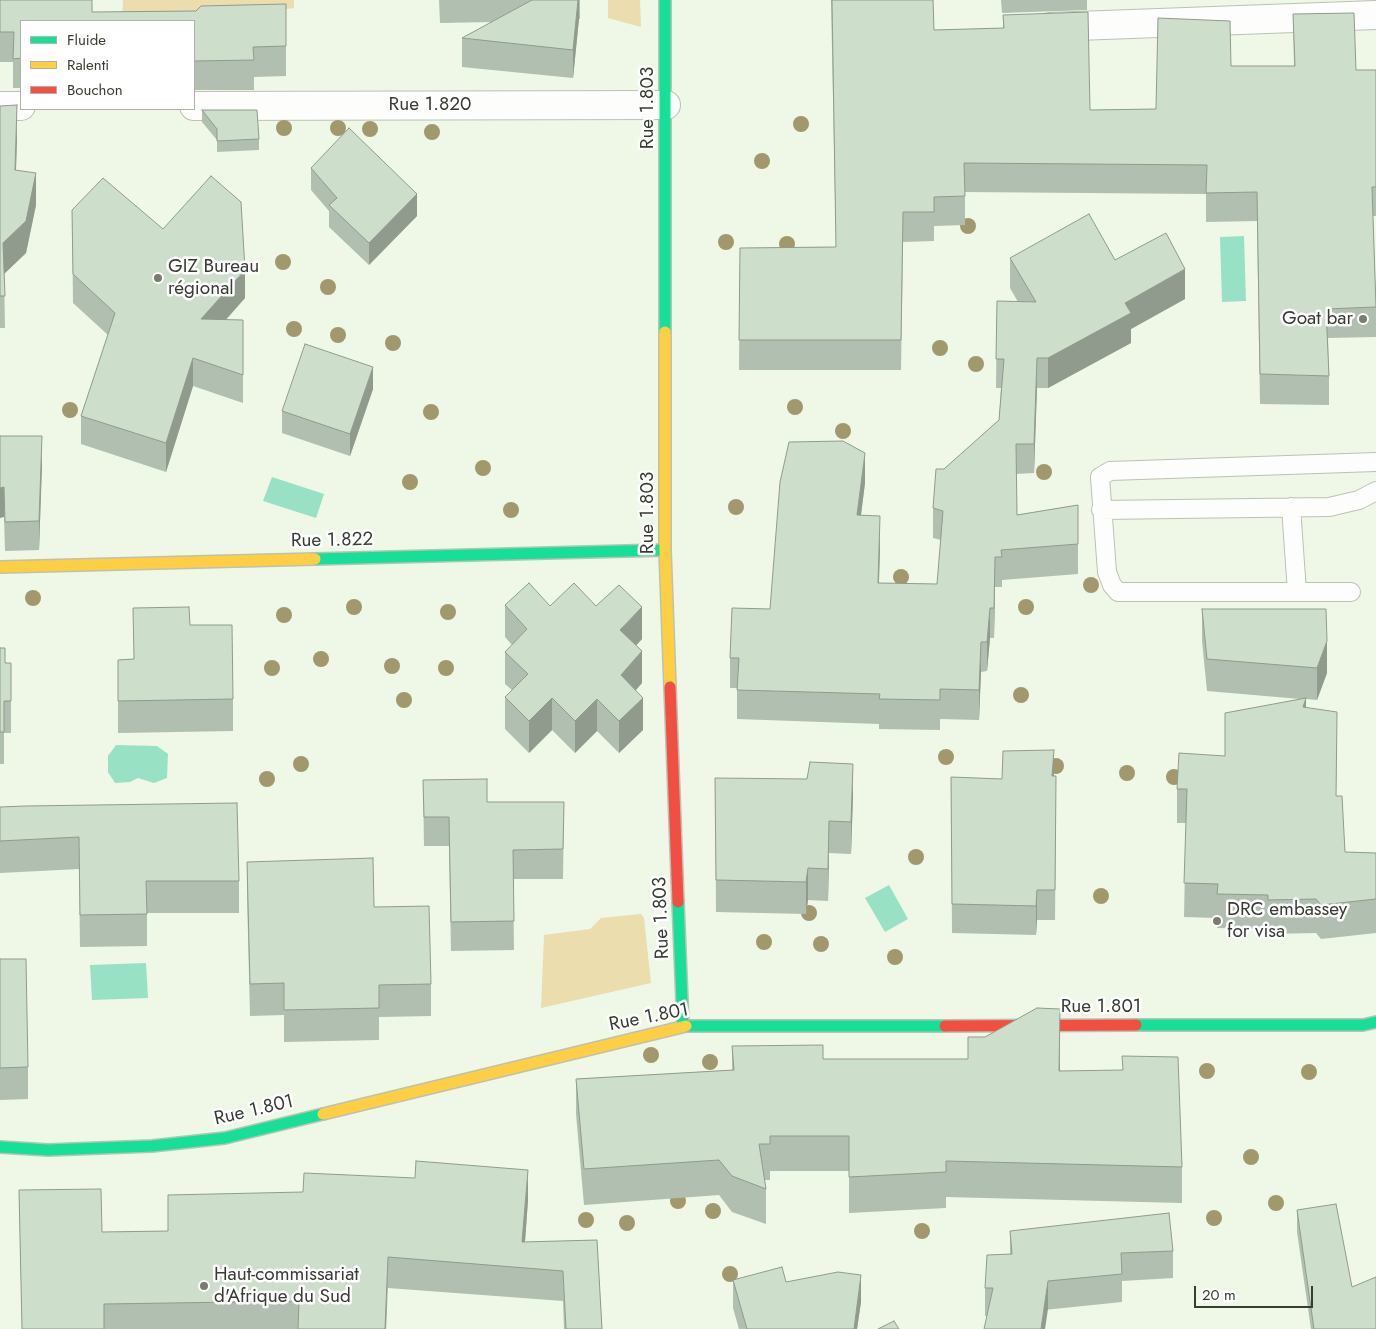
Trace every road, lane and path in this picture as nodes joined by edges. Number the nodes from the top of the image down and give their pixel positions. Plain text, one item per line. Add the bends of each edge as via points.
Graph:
1 (664, 0) edge
2 (1376, 16) edge
3 (1025, 28) edge
4 (666, 105) junction
5 (0, 106) edge
6 (20, 106) edge
7 (195, 106) edge
8 (1376, 462) edge
9 (1376, 491) edge
10 (1291, 507) junction
11 (1101, 510) junction
12 (665, 550) junction
13 (0, 566) edge
14 (1297, 592) junction
15 (1351, 592) dead end
16 (1376, 1022) edge
17 (683, 1026) junction
18 (0, 1147) edge

1 - 4 street, Rue 1.803
2 - 3 street
4 - 7 street, Rue 1.820
4 - 12 street, Rue 1.803
5 - 6 street
8 - 11 lane via 1110,471 1100,477
9 - 10 lane via 1359,500 1329,507
10 - 11 lane
10 - 14 lane
11 - 14 lane via 1107,572 1118,592
12 - 13 street, Rue 1.822
12 - 17 street, Rue 1.803
14 - 15 lane
16 - 17 street, Rue 1.801
17 - 18 street, Rue 1.801 via 225,1138 152,1146 48,1150

